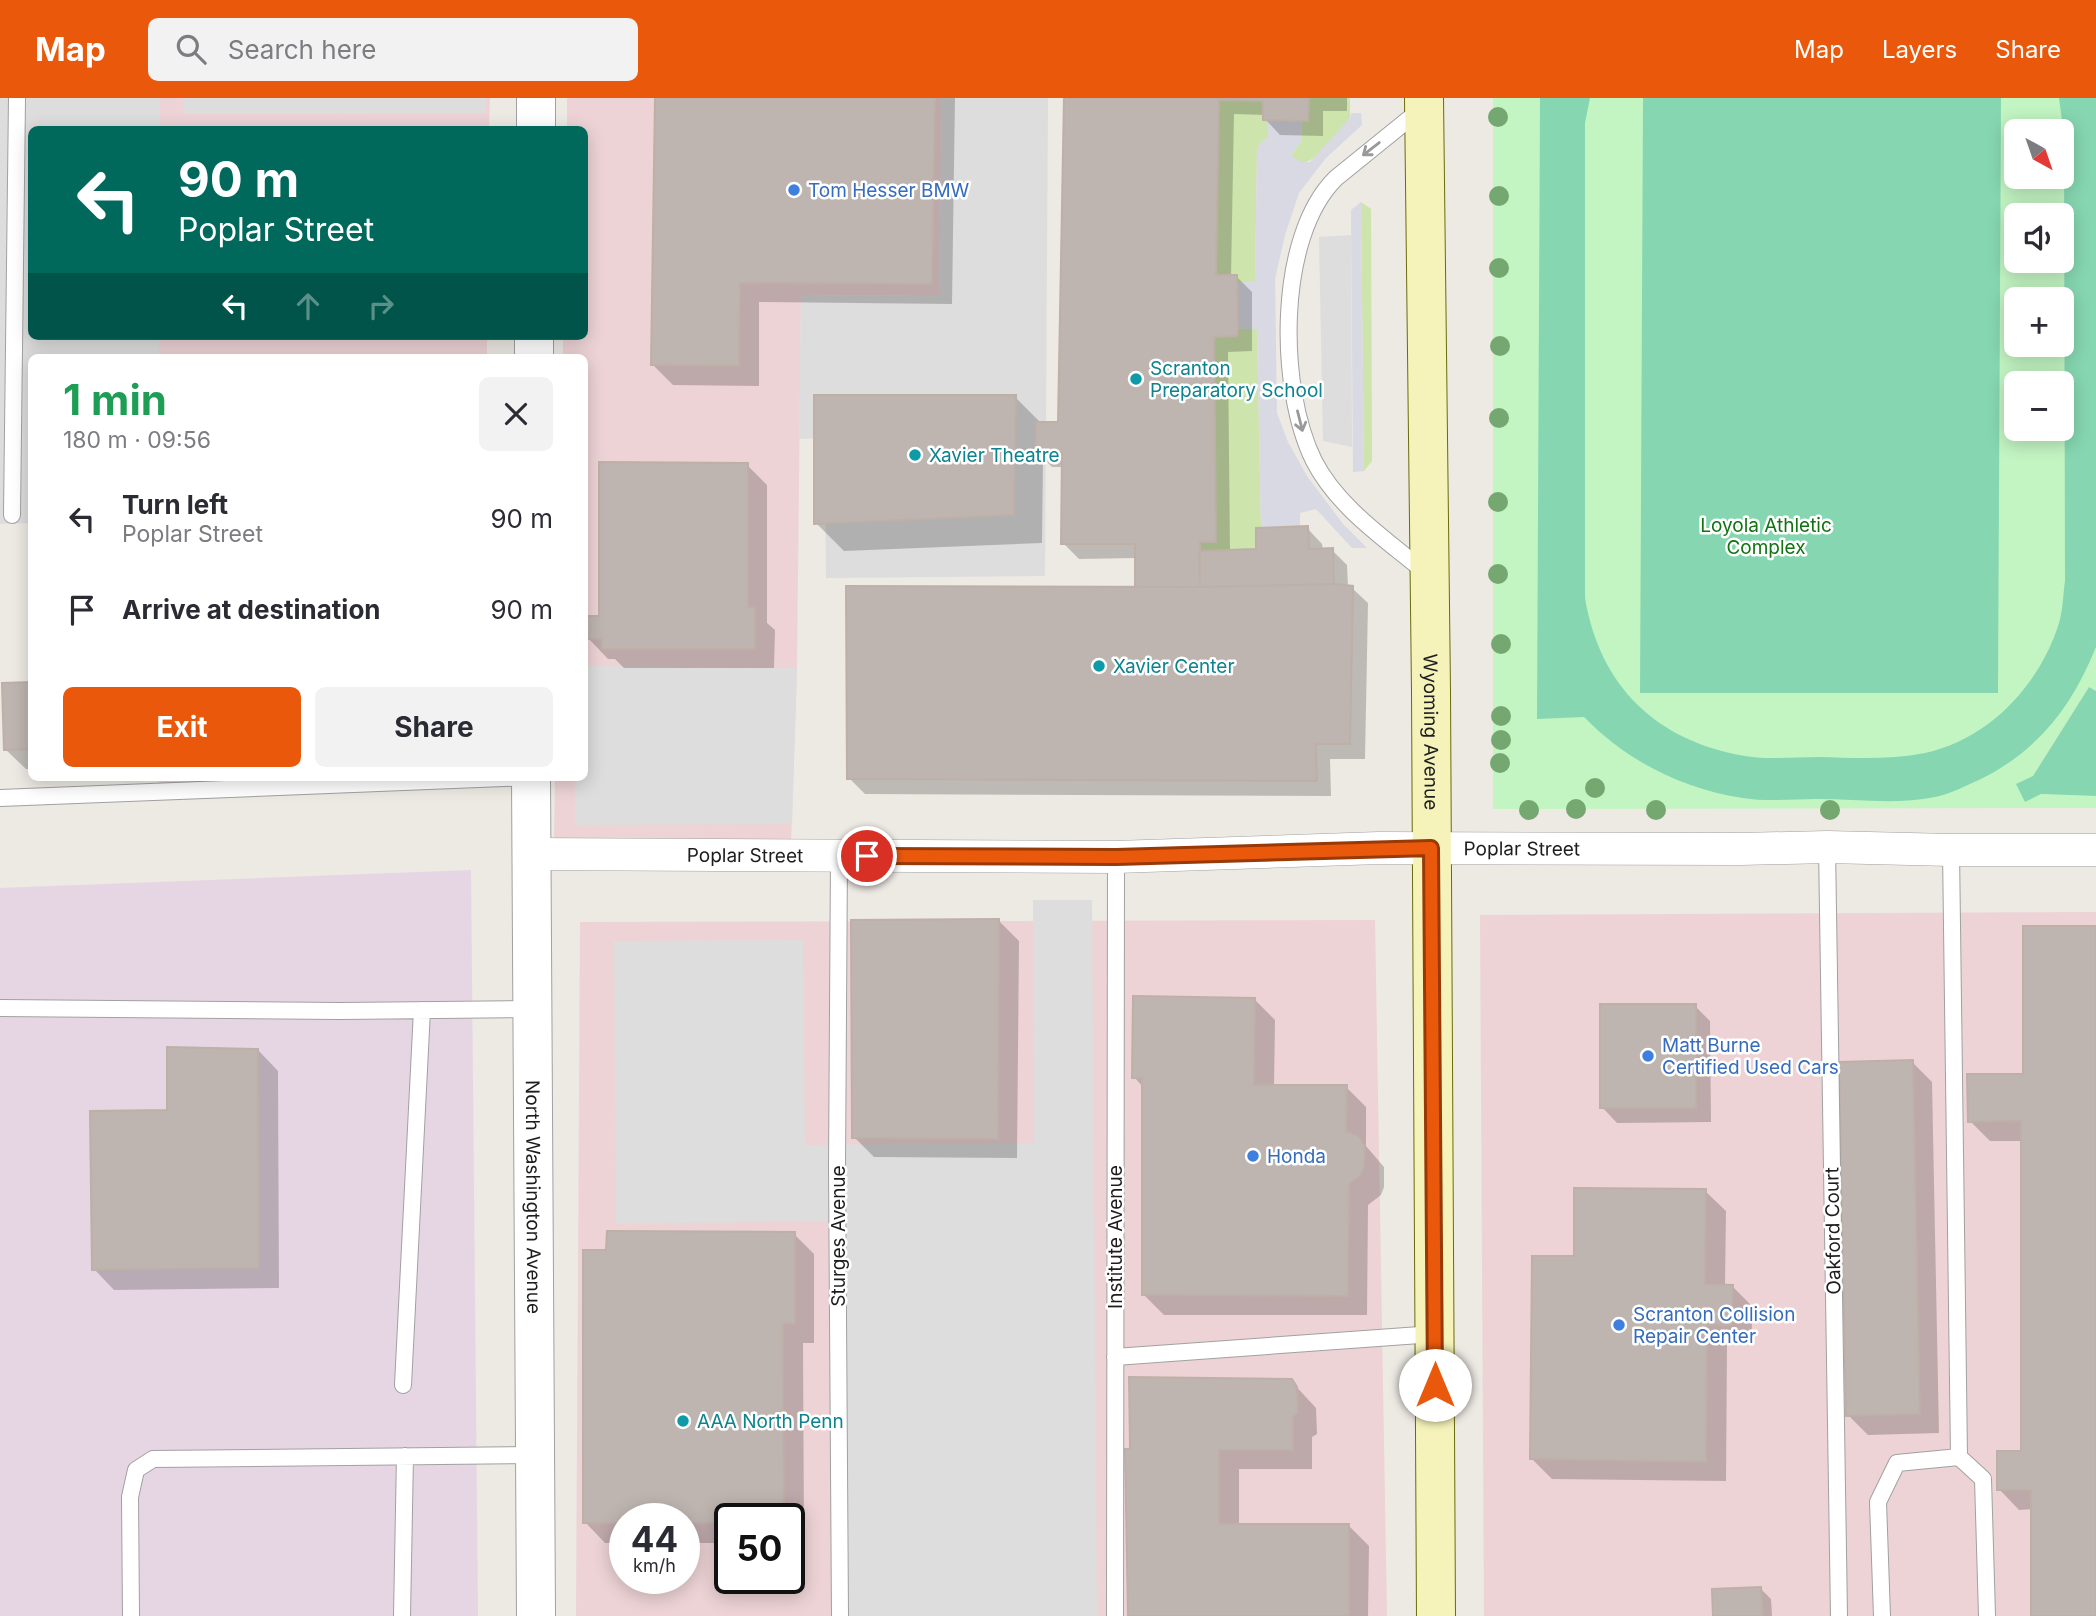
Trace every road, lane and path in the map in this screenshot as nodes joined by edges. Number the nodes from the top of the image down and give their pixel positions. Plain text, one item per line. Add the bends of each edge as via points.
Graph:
1 (17, 98) edge
2 (536, 98) edge
3 (1424, 102) edge
4 (536, 126) edge
5 (12, 514) dead end
6 (1429, 576) junction
7 (430, 781) edge
8 (531, 781) edge
9 (0, 798) edge
10 (1827, 847) junction
11 (1431, 848) junction
12 (2096, 849) edge
13 (1951, 850) junction
14 (530, 854) junction
15 (839, 856) junction
16 (1116, 857) junction
17 (0, 1009) edge
18 (531, 1009) junction
19 (422, 1010) junction
20 (1434, 1334) junction
21 (1115, 1357) junction
22 (403, 1385) dead end
23 (535, 1455) junction
24 (404, 1456) junction
25 (1959, 1457) junction
26 (131, 1616) edge
27 (402, 1616) edge
28 (536, 1616) edge
29 (840, 1616) edge
30 (1115, 1616) edge
31 (1436, 1616) edge
32 (1839, 1616) edge
33 (1882, 1616) edge
34 (1987, 1616) edge

1 - 5 lane
2 - 4 street
3 - 6 main road, Wyoming Avenue
3 -> 6 lane via 1342,172 1319,198 1306,223 1293,271 1288,323 1293,394 1314,461 1351,510
6 - 11 main road, Wyoming Avenue
7 - 9 lane
8 - 14 street, North Washington Avenue
10 - 11 street, Poplar Street
10 - 13 street, Poplar Street
10 - 32 lane, Oakford Court
11 - 16 street, Poplar Street
11 - 20 main road, Wyoming Avenue
12 - 13 street, Poplar Street
13 - 25 lane
14 - 15 street, Poplar Street
14 - 18 street, North Washington Avenue
15 - 16 street, Poplar Street
15 - 29 lane, Sturges Avenue
16 - 21 lane, Institute Avenue
17 - 19 lane
18 - 19 lane
18 - 23 street, North Washington Avenue
19 - 22 lane
20 - 21 lane
20 - 31 main road, Wyoming Avenue
21 - 30 lane, Institute Avenue
23 - 24 lane
23 - 28 street, North Washington Avenue
24 - 26 lane via 153,1459 136,1470 130,1497
24 - 27 lane
25 - 33 lane via 1897,1462 1878,1502
25 - 34 lane via 1983,1479

